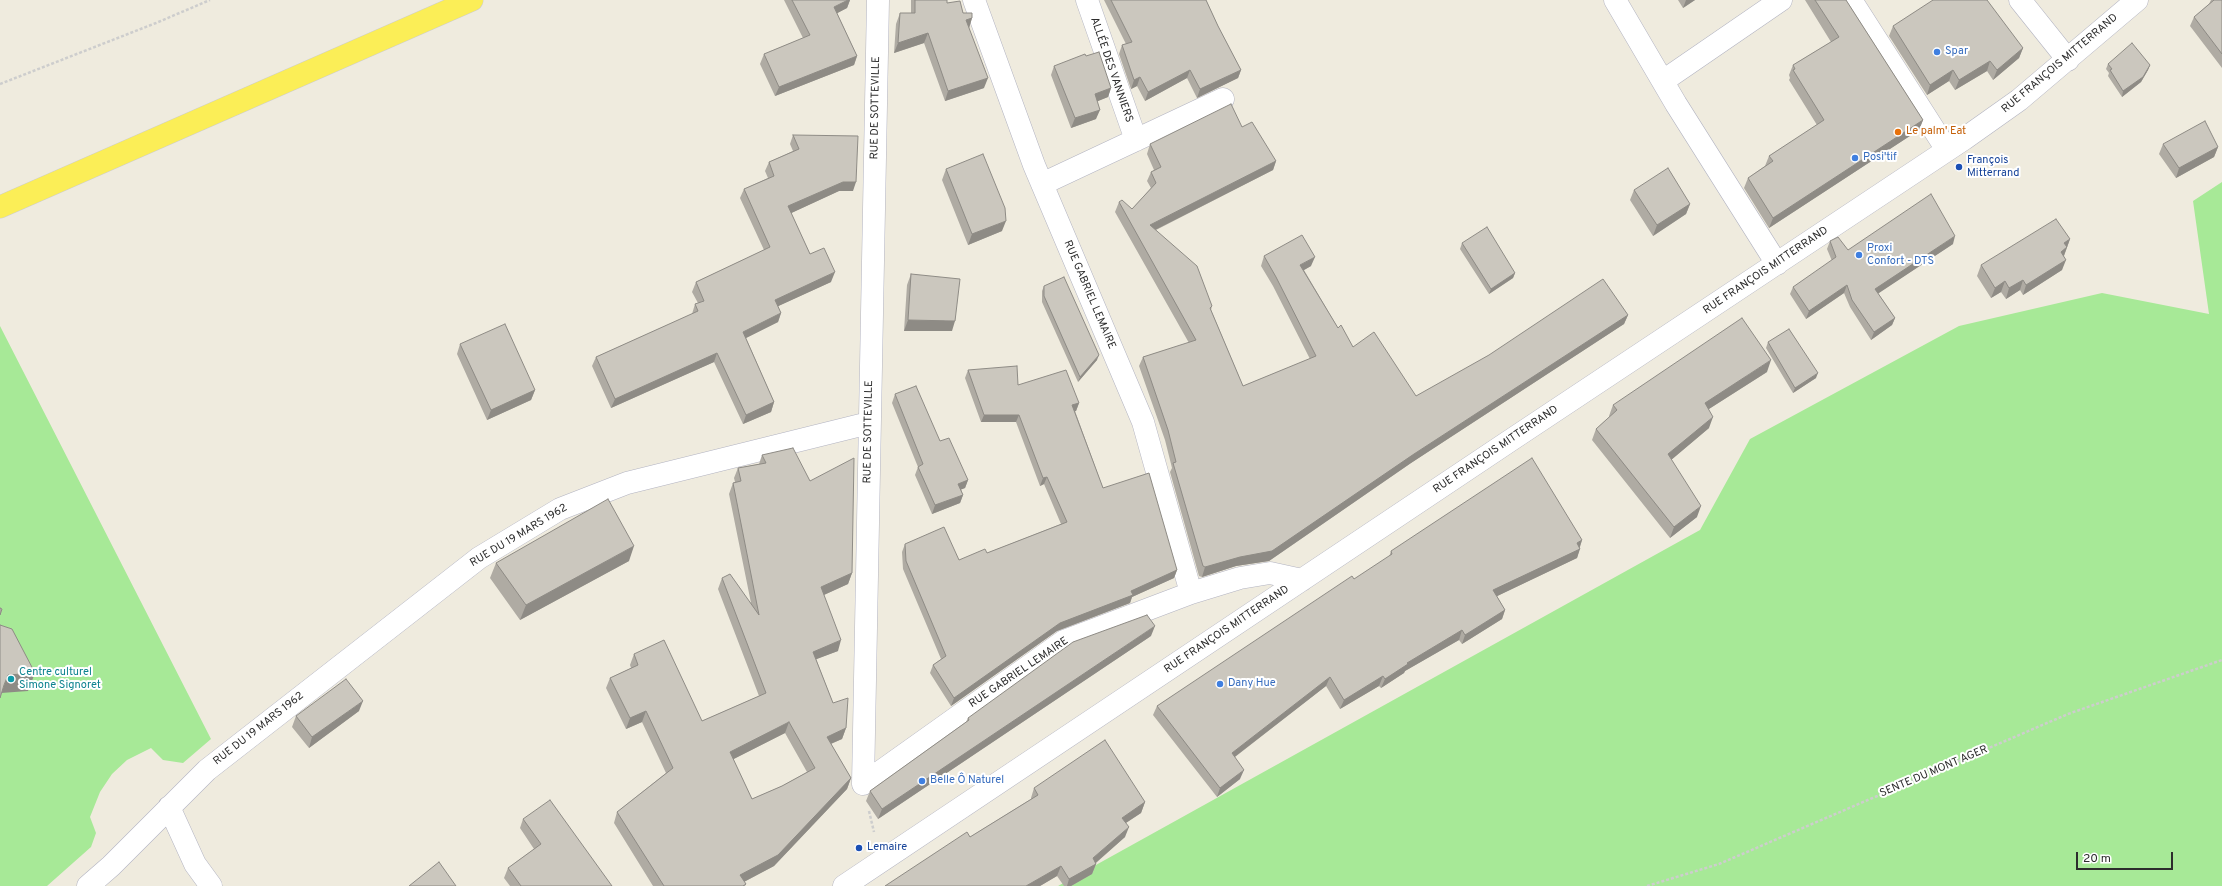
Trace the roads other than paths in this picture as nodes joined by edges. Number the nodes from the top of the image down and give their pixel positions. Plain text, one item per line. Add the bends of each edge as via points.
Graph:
1 (472, 0) edge
2 (878, 0) edge
3 (974, 0) edge
4 (1086, 0) edge
5 (1615, 0) edge
6 (1781, 0) edge
7 (1851, 0) edge
8 (2020, 0) edge
9 (2137, 0) edge
10 (2068, 60) junction
11 (1663, 81) junction
12 (1223, 99) dead end
13 (1136, 140) junction
14 (1947, 150) junction
15 (1042, 184) junction
16 (0, 207) edge
17 (1778, 264) junction
18 (869, 422) junction
19 (1302, 580) junction
20 (1191, 593) junction
21 (863, 784) joint
22 (169, 807) junction
23 (88, 886) edge
24 (211, 886) edge
25 (844, 886) edge

1 - 16 main road
2 - 18 street, RUE DE SOTTEVILLE
3 - 15 street, RUE GABRIEL LEMAIRE
4 - 13 street, ALLÉE DES VANNIERS
5 - 11 street
6 - 11 street
7 - 14 street
8 - 10 street
9 - 10 street, RUE FRANÇOIS MITTERRAND
10 - 14 street, RUE FRANÇOIS MITTERRAND via 2020,100
11 - 17 street
12 - 13 street
13 - 15 street
14 - 17 street, RUE FRANÇOIS MITTERRAND
15 - 20 street, RUE GABRIEL LEMAIRE via 1143,422
17 - 19 street, RUE FRANÇOIS MITTERRAND
18 - 21 street, RUE DE SOTTEVILLE
18 - 22 street, RUE DU 19 MARS 1962 via 627,483 560,509 479,558 207,770
19 - 20 street, RUE GABRIEL LEMAIRE via 1270,573 1240,578
19 - 25 street, RUE FRANÇOIS MITTERRAND
20 - 21 street, RUE GABRIEL LEMAIRE via 1064,641
22 - 23 street, RUE DU 19 MARS 1962
22 - 24 street via 196,864

